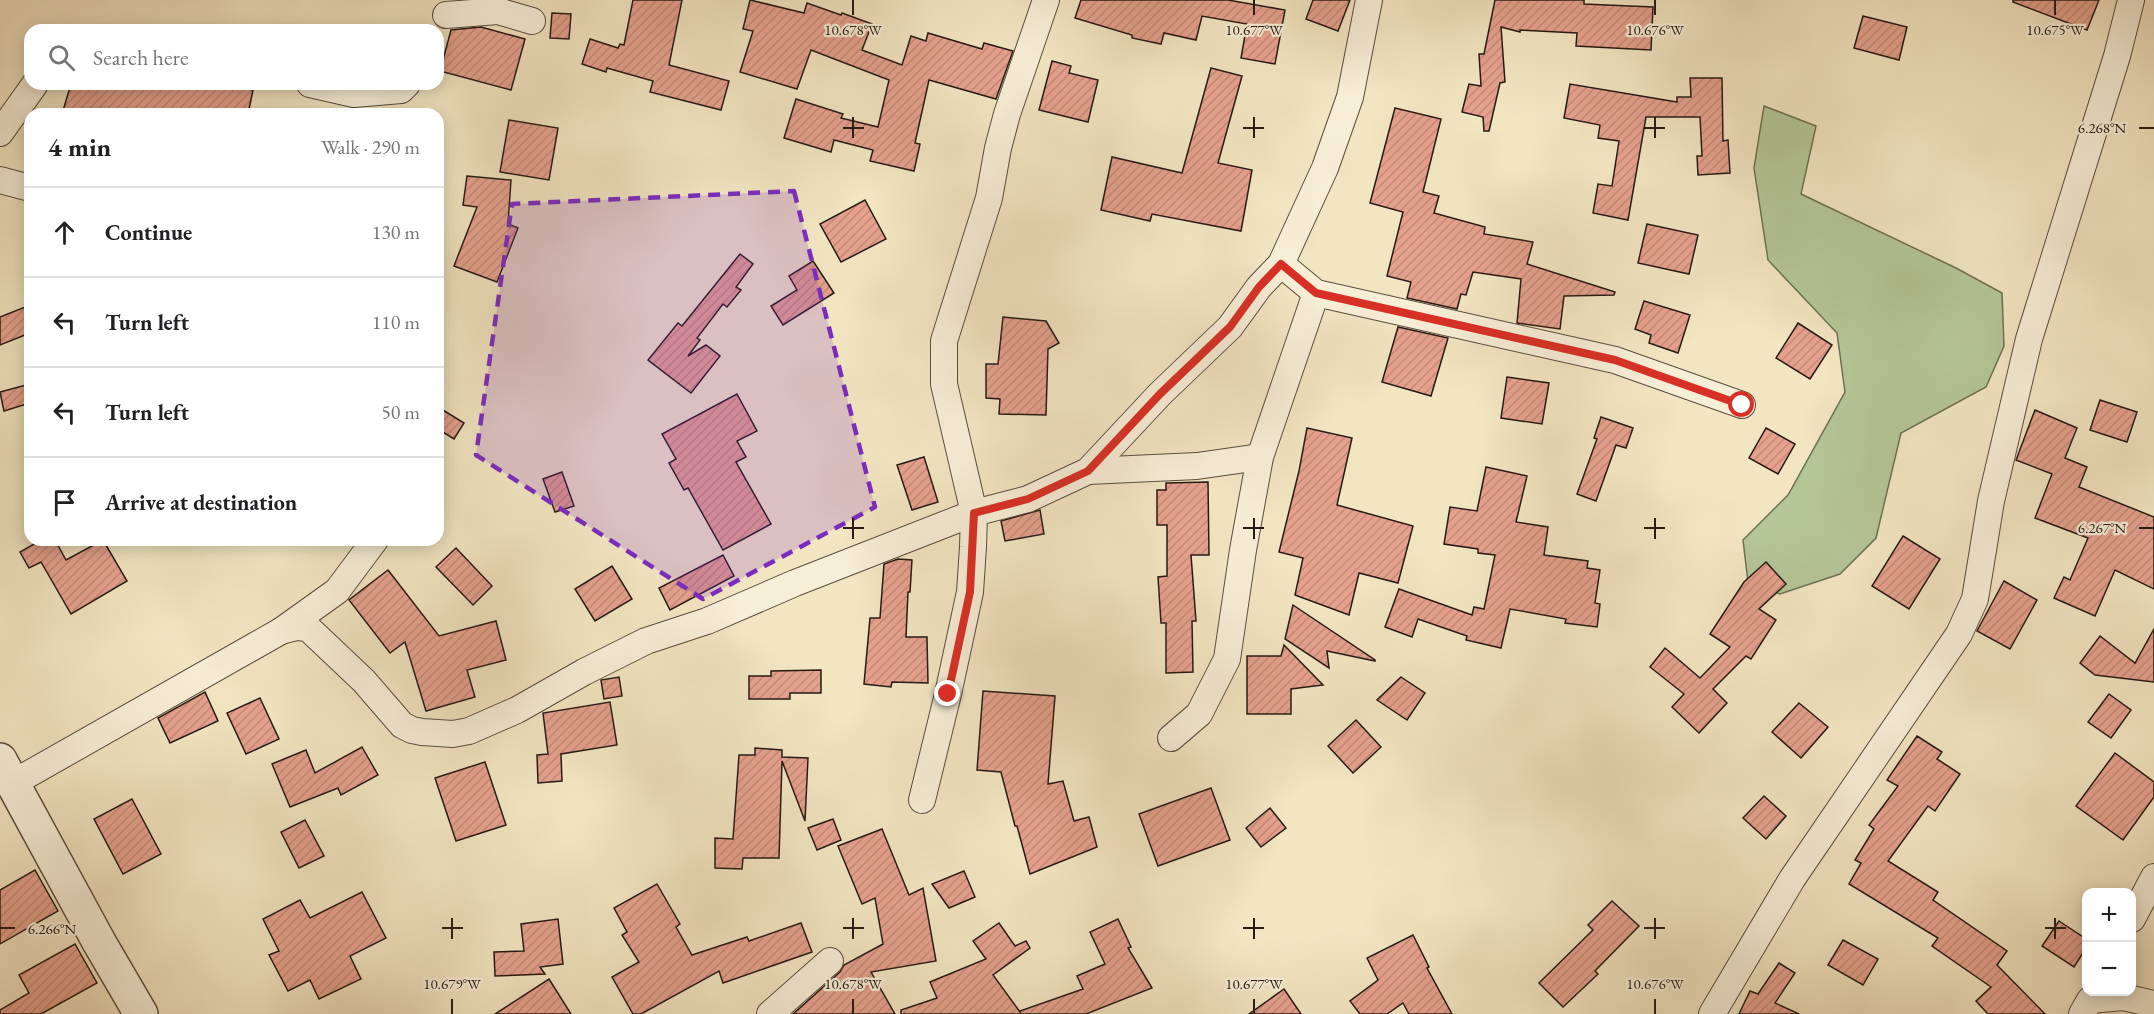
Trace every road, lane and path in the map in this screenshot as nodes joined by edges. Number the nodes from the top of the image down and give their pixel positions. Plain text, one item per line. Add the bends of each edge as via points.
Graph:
1 (1046, 0) edge
2 (1369, 0) edge
3 (2131, 0) edge
4 (445, 16) edge
5 (532, 21) dead end
6 (31, 90) edge
7 (336, 90) edge
8 (401, 90) edge
9 (0, 133) edge
10 (0, 180) edge
11 (24, 186) edge
12 (1281, 264) junction
13 (1316, 293) junction
14 (1742, 405) dead end
15 (1260, 457) junction
16 (1088, 471) junction
17 (974, 513) junction
18 (371, 546) edge
19 (281, 631) junction
20 (1170, 738) dead end
21 (7, 771) edge
22 (922, 800) dead end
23 (2154, 877) edge
24 (2136, 912) edge
25 (830, 961) dead end
26 (2089, 1002) edge
27 (2154, 1004) edge
28 (141, 1014) edge
29 (770, 1014) edge
30 (1712, 1014) edge

1 - 17 street via 1007,114 989,198 944,341 944,384
2 - 12 street via 1350,97 1325,168
3 - 30 street via 2114,67 2029,339 1991,501 1976,599 1959,634 1792,879
4 - 5 street via 498,11
6 - 9 street
7 - 8 street via 354,94
10 - 11 street
12 - 13 street
12 - 16 street via 1230,327
13 - 14 street via 1615,360
13 - 15 street
15 - 16 street via 1197,466
15 - 20 street via 1227,659 1198,714
16 - 17 street via 1028,499
17 - 19 street via 707,621 646,641 517,710 453,734 422,732 402,725 364,681 308,628
17 - 22 street via 970,592
18 - 19 street via 338,591
19 - 21 street
21 - 28 street
23 - 24 street
25 - 29 street
26 - 27 street via 2122,997

